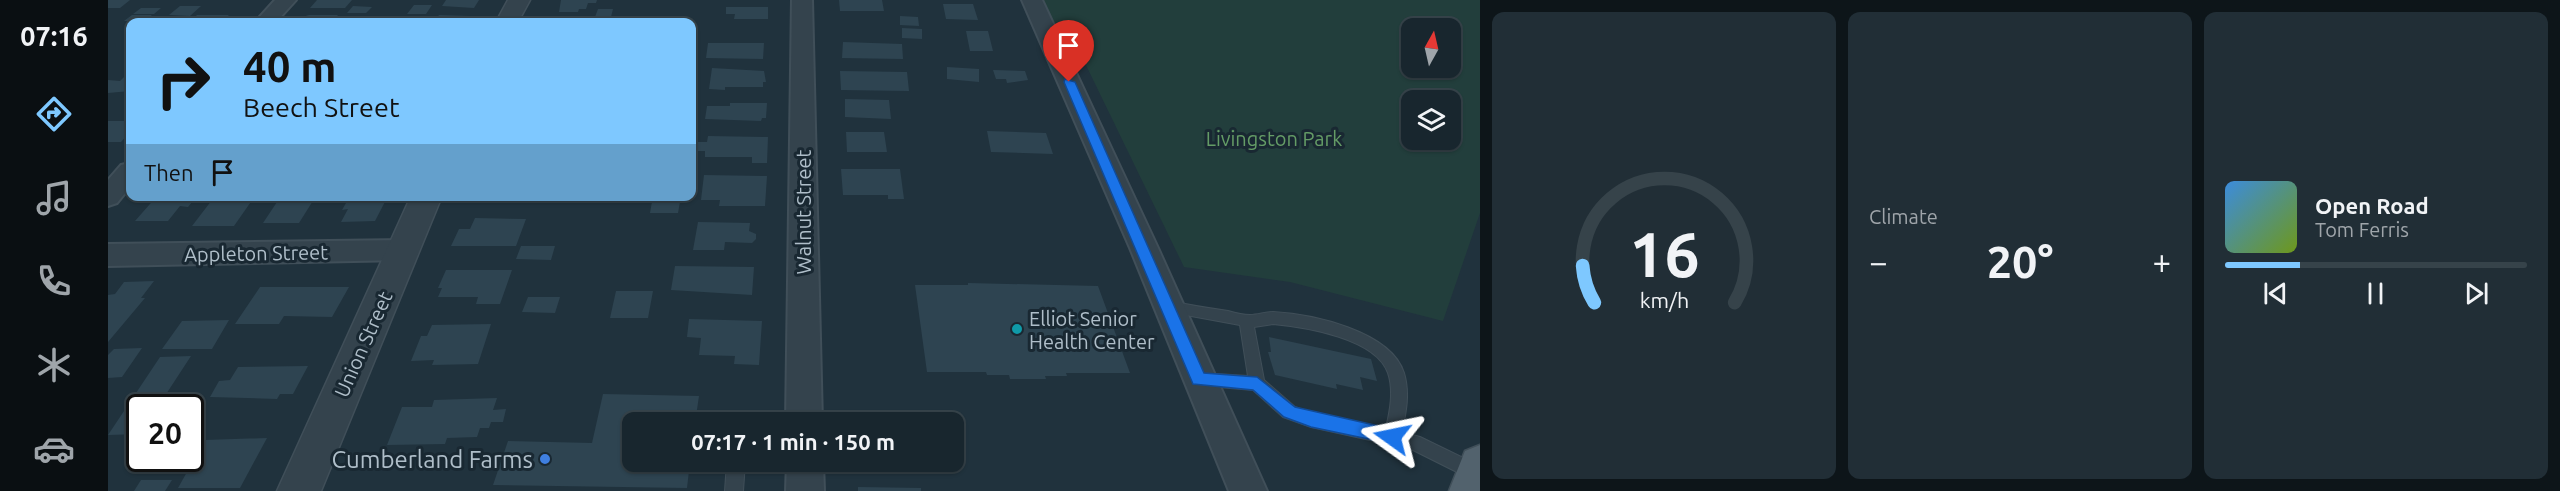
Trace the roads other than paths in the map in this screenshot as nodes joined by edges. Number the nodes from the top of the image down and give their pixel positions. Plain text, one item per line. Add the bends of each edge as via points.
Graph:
1 (286, 0) edge
2 (519, 0) edge
3 (801, 0) edge
4 (1032, 0) edge
5 (269, 18) edge
6 (509, 18) edge
7 (126, 176) edge
8 (108, 197) edge
9 (426, 201) edge
10 (404, 250) junction
11 (108, 255) edge
12 (1169, 307) junction
13 (1250, 321) junction
14 (1199, 380) junction
15 (1257, 383) junction
16 (804, 412) edge
17 (1392, 437) junction
18 (735, 472) edge
19 (804, 472) edge
20 (1476, 476) edge
21 (299, 491) edge
22 (734, 491) edge
23 (805, 491) edge
24 (1248, 491) edge

1 - 5 street
2 - 6 street
3 - 16 street, Walnut Street
4 - 12 street
7 - 8 street
9 - 10 street, Union Street
10 - 11 street, Appleton Street
10 - 21 street, Union Street
12 - 13 lane
12 - 14 street
13 - 15 lane via 1247,327
13 - 17 lane via 1286,320 1350,333 1375,345 1388,358 1401,392
14 - 15 lane
14 - 24 street
15 - 17 lane via 1289,412
17 - 20 lane via 1430,448
18 - 22 lane
19 - 23 street

